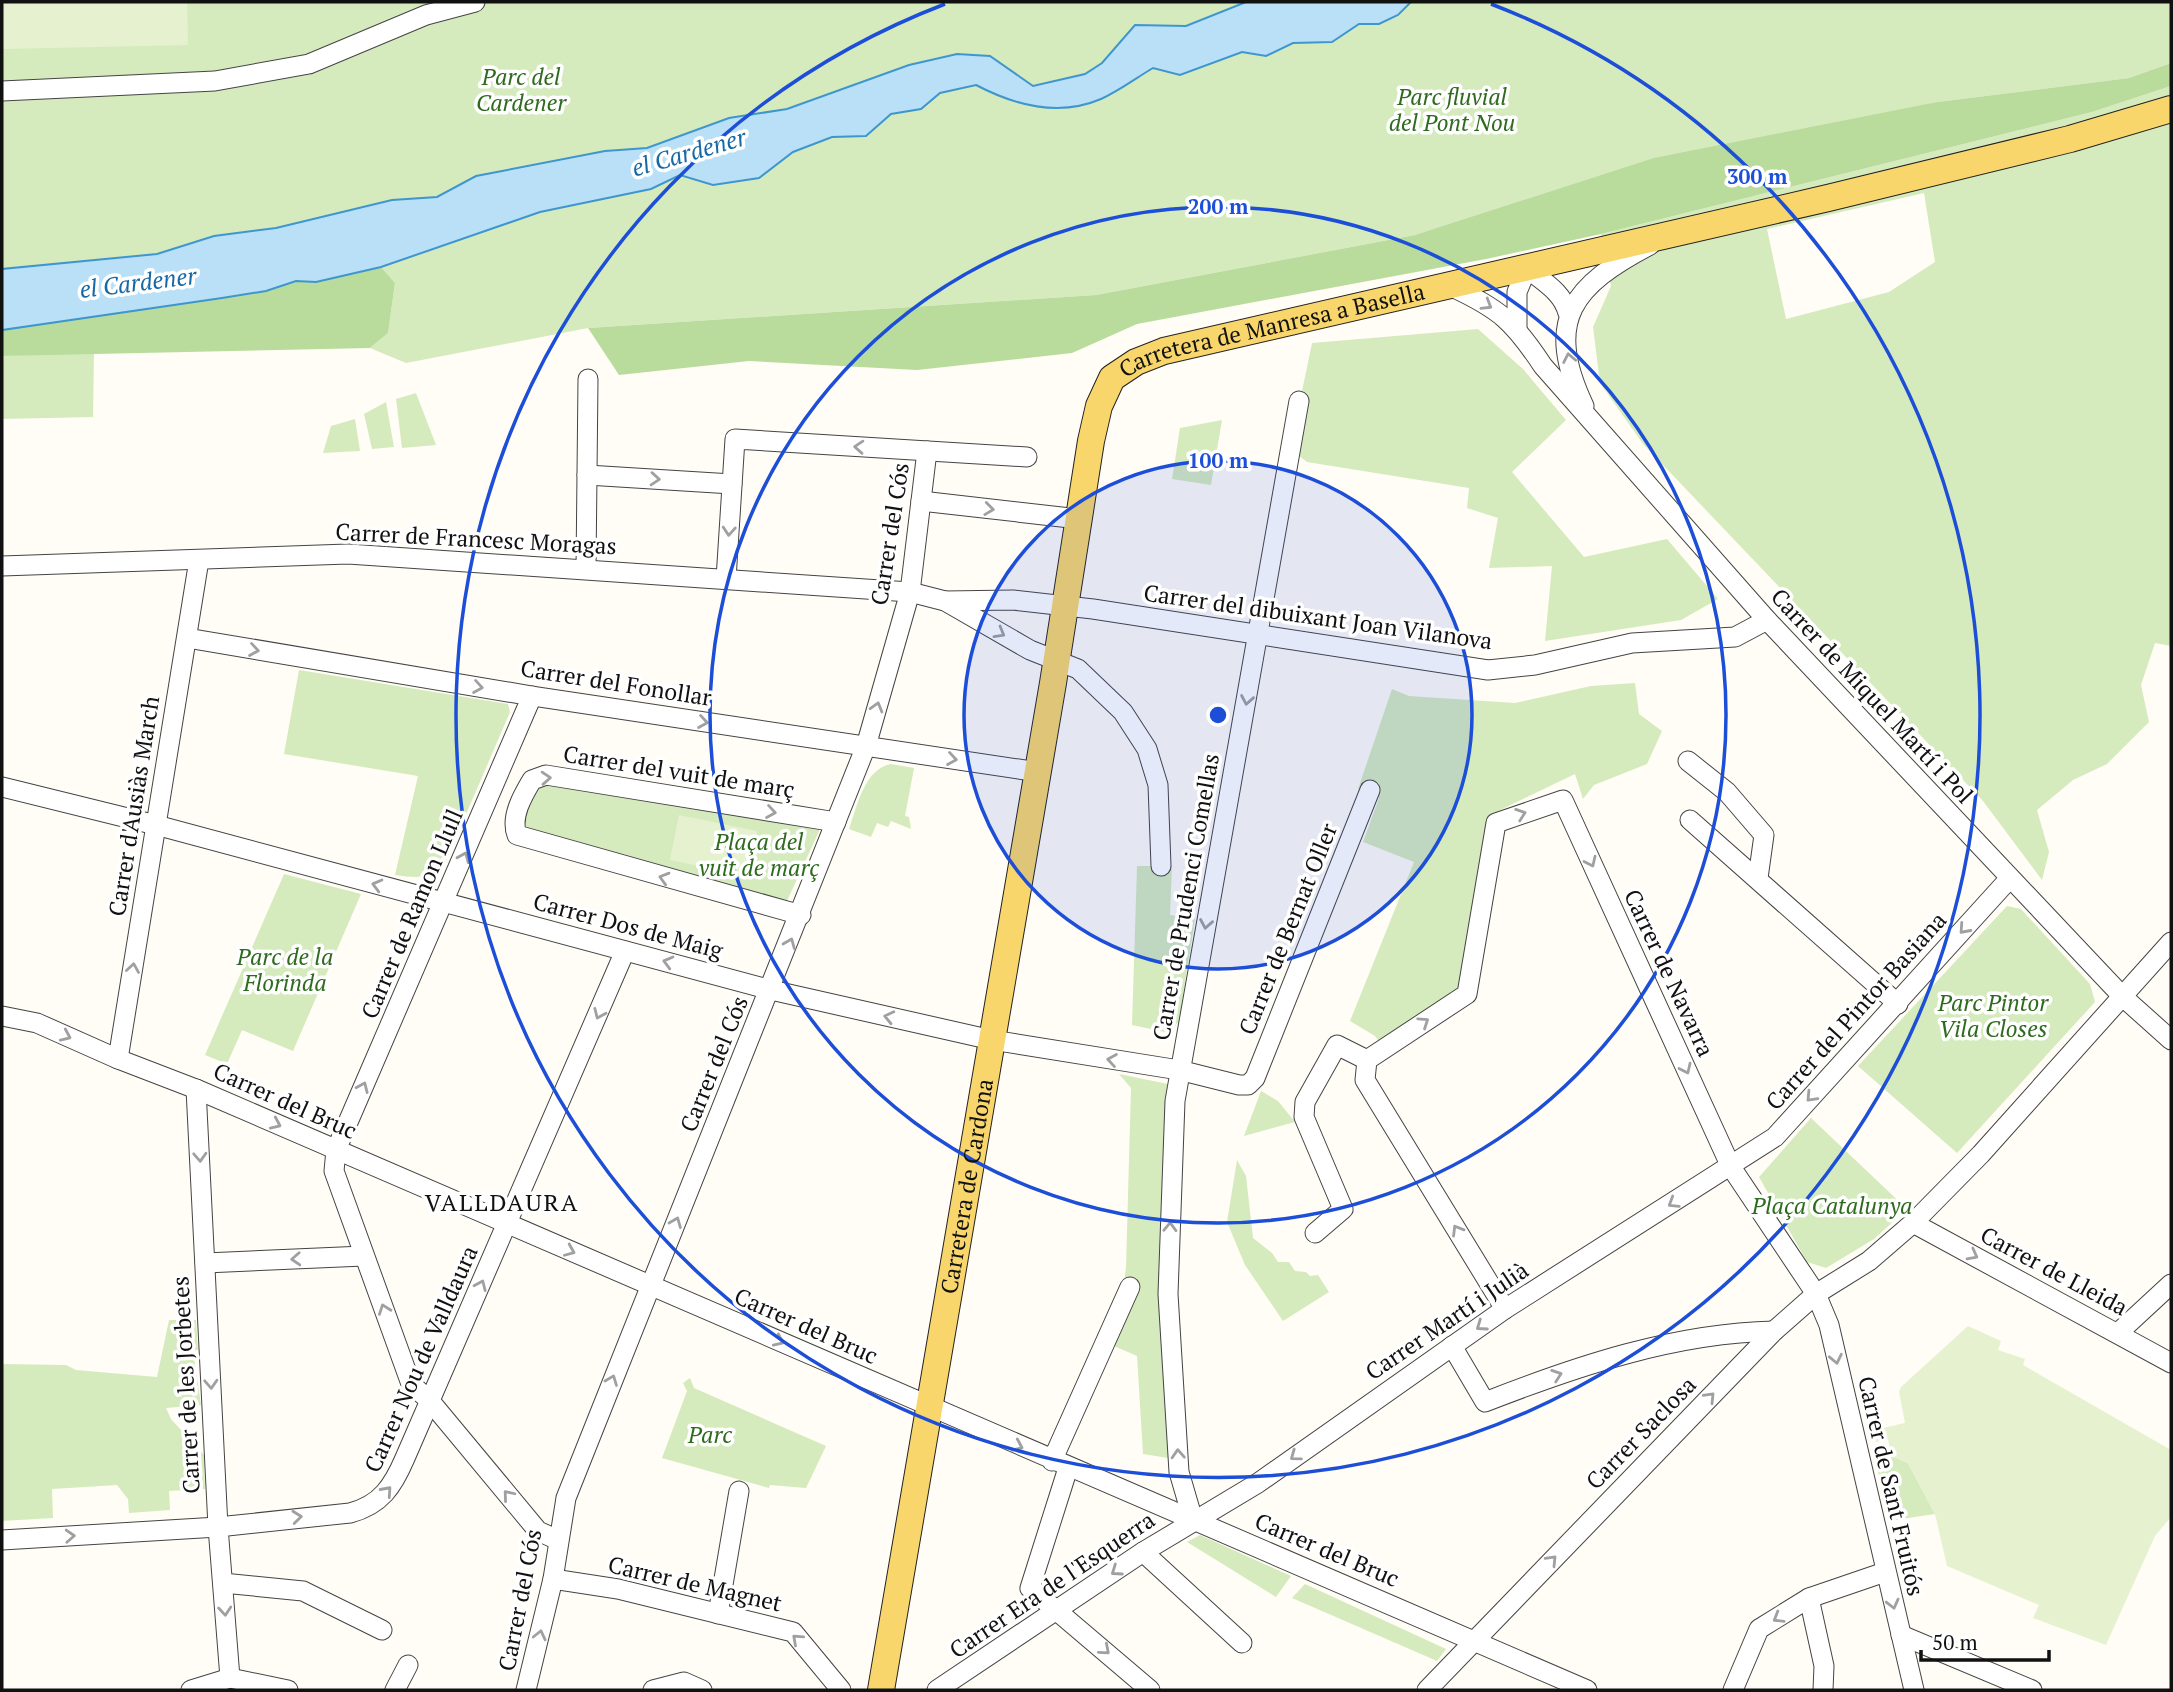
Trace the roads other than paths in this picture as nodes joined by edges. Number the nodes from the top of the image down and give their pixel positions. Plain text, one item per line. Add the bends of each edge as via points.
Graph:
1 (475, 2) edge
2 (2, 91) edge
3 (2171, 109) edge
4 (1672, 234) junction
5 (1527, 268) junction
6 (1452, 287) junction
7 (1568, 313) junction
8 (1517, 328) junction
9 (588, 379) dead end
10 (1299, 401) dead end
11 (1592, 422) junction
12 (927, 451) junction
13 (1027, 457) dead end
14 (587, 475) junction
15 (732, 484) junction
16 (921, 501) junction
17 (1079, 519) junction
18 (199, 560) junction
19 (2, 566) edge
20 (586, 569) junction
21 (726, 579) junction
22 (910, 592) junction
23 (945, 601) junction
24 (1066, 605) junction
25 (1767, 620) junction
26 (1259, 633) junction
27 (187, 638) junction
28 (1055, 672) junction
29 (532, 696) junction
30 (866, 746) junction
31 (1688, 761) dead end
32 (1038, 772) junction
33 (2, 788) edge
34 (1370, 790) dead end
35 (1690, 820) dead end
36 (836, 822) junction
37 (156, 825) junction
38 (1161, 866) dead end
39 (1758, 878) junction
40 (2010, 878) junction
41 (445, 903) junction
42 (801, 915) junction
43 (2171, 942) edge
44 (625, 951) junction
45 (771, 990) junction
46 (2123, 997) junction
47 (1898, 1004) junction
48 (2, 1016) edge
49 (992, 1040) junction
50 (2171, 1040) edge
51 (118, 1059) junction
52 (1367, 1060) junction
53 (1179, 1070) junction
54 (1248, 1085) joint
55 (196, 1089) junction
56 (336, 1150) junction
57 (1731, 1167) junction
58 (1913, 1223) junction
59 (507, 1225) junction
60 (1315, 1233) dead end
61 (364, 1256) junction
62 (205, 1264) junction
63 (2171, 1284) edge
64 (650, 1285) junction
65 (1130, 1287) dead end
66 (1816, 1294) junction
67 (1505, 1309) junction
68 (1774, 1331) junction
69 (2118, 1333) junction
70 (1452, 1346) junction
71 (2171, 1363) edge
72 (430, 1401) junction
73 (928, 1407) junction
74 (1060, 1464) junction
75 (740, 1491) dead end
76 (1193, 1520) junction
77 (218, 1527) junction
78 (2, 1540) edge
79 (558, 1540) junction
80 (1143, 1552) junction
81 (1885, 1572) junction
82 (553, 1579) junction
83 (223, 1583) junction
84 (1809, 1598) junction
85 (1059, 1610) junction
86 (718, 1614) junction
87 (382, 1630) dead end
88 (1901, 1635) junction
89 (1473, 1641) junction
90 (1242, 1643) dead end
91 (408, 1665) dead end
92 (230, 1678) junction
93 (191, 1690) edge
94 (288, 1690) edge
95 (396, 1690) edge
96 (526, 1690) edge
97 (653, 1690) edge
98 (702, 1690) edge
99 (841, 1690) edge
100 (881, 1690) edge
101 (937, 1690) edge
102 (1150, 1690) edge
103 (1427, 1690) edge
104 (1587, 1690) edge
105 (1733, 1690) edge
106 (1824, 1690) edge
107 (1914, 1690) edge
108 (2032, 1690) edge

1 - 2 street via 426,15 309,64 215,81
3 - 4 main road, Carretera de Manresa a Basella via 2058,142
4 - 5 main road, Carretera de Manresa a Basella
4 - 7 street via 1597,276
5 - 6 main road, Carretera de Manresa a Basella
5 - 7 street via 1552,287
5 - 8 street via 1517,292
6 -> 8 street, Carrer de Miquel Martí i Pol via 1489,304
6 - 17 main road, Carretera de Manresa a Basella via 1202,342 1136,362 1112,378 1099,406
11 -> 7 street, Carrer de Miquel Martí i Pol via 1566,356
8 - 11 street, Carrer de Miquel Martí i Pol
9 - 14 street
10 - 26 street, Carrer de Prudenci Comellas
11 - 25 street, Carrer de Miquel Martí i Pol
12 - 13 street
12 -> 15 street via 735,439
12 - 16 street, Carrer del Cós
14 -> 15 street
14 - 20 street
15 -> 21 street
16 -> 17 street
16 - 22 street, Carrer del Cós
17 - 24 main road, Carretera de Manresa a Basella
18 - 19 street, Carrer de Francesc Moragas
18 - 20 street, Carrer de Francesc Moragas via 348,554
18 - 27 street, Carrer d'Ausiàs March
20 - 21 street, Carrer de Francesc Moragas
21 - 22 street, Carrer de Francesc Moragas
22 - 23 street, Carrer de Francesc Moragas
30 -> 22 street, Carrer del Cós
23 - 24 street, Carrer de Francesc Moragas
23 -> 28 street, Carrer de Francesc Moragas via 1030,650
24 - 26 street, Carrer del dibuixant Joan Vilanova
24 - 28 main road, Carretera de Manresa a Basella
25 - 26 street, Carrer del dibuixant Joan Vilanova via 1735,637 1632,643 1535,665 1488,670
25 - 40 street, Carrer de Miquel Martí i Pol
26 -> 53 street, Carrer de Prudenci Comellas
27 -> 29 street, Carrer del Fonollar
27 - 37 street, Carrer d'Ausiàs March
28 - 32 main road, Carretera de Cardona
28 - 38 street, Carrer de Francesc Moragas via 1078,669 1123,712 1147,749 1158,785
29 -> 30 street, Carrer del Fonollar
41 -> 29 street, Carrer de Ramon Llull
30 -> 32 street, Carrer del Fonollar
30 - 36 street, Carrer del Cós
31 - 39 street via 1727,792 1764,835
32 - 49 main road, Carretera de Cardona
33 - 37 street, Carrer Dos de Maig
34 - 54 street, Carrer de Bernat Oller via 1255,1078
35 - 39 street
36 - 42 street, Carrer del Cós
42 -> 36 street, Carrer del vuit de març via 517,835 515,818 523,794 532,780 546,775
41 -> 37 street, Carrer Dos de Maig
51 -> 37 street, Carrer d'Ausiàs March
39 - 47 street
40 - 46 street, Carrer de Miquel Martí i Pol
40 -> 47 street, Carrer del Pintor Basiana
41 - 44 street, Carrer Dos de Maig
56 -> 41 street, Carrer de Ramon Llull
45 -> 42 street, Carrer del Cós
43 - 46 street, Carrer Saclosa
45 -> 44 street, Carrer Dos de Maig
44 -> 59 street, Carrer Nou de Valldaura
49 -> 45 street, Carrer Dos de Maig
64 -> 45 street, Carrer del Cós
46 - 50 street, Carrer de Miquel Martí i Pol
46 - 58 street, Carrer Saclosa
47 -> 57 street, Carrer del Pintor Basiana via 1775,1137
48 -> 51 street, Carrer del Bruc via 37,1023
53 -> 49 street, Carrer Dos de Maig
49 - 73 main road, Carretera de Cardona
51 - 55 street, Carrer del Bruc
52 -> 57 street, Carrer de Navarra via 1467,994 1496,823 1563,800
52 - 60 street via 1337,1045 1305,1102 1304,1117 1343,1209
67 -> 52 street via 1365,1080
53 - 54 street, Carrer Dos de Maig
76 -> 53 street, Carrer de Prudenci Comellas via 1179,1472 1168,1294
55 -> 56 street, Carrer del Bruc
55 -> 62 street, Carrer de les Jorbetes
56 - 59 street, Carrer del Bruc
56 - 61 street via 334,1171
57 - 66 street
57 -> 67 street, Carrer Martí i Julià
58 - 66 street, Carrer Saclosa via 1869,1261
58 -> 69 street, Carrer de Lleida
59 -> 64 street, Carrer del Bruc
72 -> 59 street, Carrer Nou de Valldaura
61 -> 62 street
72 -> 61 street via 411,1384
62 -> 77 street, Carrer de les Jorbetes
63 - 69 street
64 -> 73 street, Carrer del Bruc
79 -> 64 street, Carrer del Cós via 566,1498
65 - 74 street
66 - 68 street, Carrer Saclosa
66 -> 81 street, Carrer de Sant Fruitós via 1829,1325
67 -> 70 street, Carrer Martí i Julià
70 -> 68 street via 1485,1402 1581,1367 1643,1351 1722,1332
89 -> 68 street, Carrer Saclosa
69 - 71 street, Carrer de Lleida
70 -> 76 street, Carrer Martí i Julià via 1258,1483
77 -> 72 street, Carrer Nou de Valldaura via 363,1510 394,1483
79 -> 72 street via 538,1531
73 -> 74 street, Carrer del Bruc
73 - 100 main road, Carretera de Cardona
74 - 76 street, Carrer del Bruc
74 - 85 street via 1030,1588
75 - 86 street
76 - 80 street, Carrer Era de l'Esquerra
76 - 89 street, Carrer del Bruc
78 -> 77 street, Carrer Nou de Valldaura
77 - 83 street, Carrer de les Jorbetes
79 - 82 street, Carrer del Cós
80 -> 85 street, Carrer Era de l'Esquerra
80 - 90 street
81 - 84 street
81 -> 88 street, Carrer de Sant Fruitós
82 - 86 street, Carrer de Magnet via 618,1589
96 -> 82 street, Carrer del Cós
83 - 87 street via 303,1591
83 -> 92 street, Carrer de les Jorbetes
84 -> 105 street via 1759,1629
84 - 106 street via 1824,1666
85 - 101 street, Carrer Era de l'Esquerra
85 -> 102 street
99 -> 86 street, Carrer de Magnet via 793,1633
88 - 107 street, Carrer de Sant Fruitós
88 - 108 street
89 - 103 street
89 - 104 street, Carrer del Bruc
91 - 95 street
92 - 93 street
92 - 94 street
97 - 98 street via 684,1682

